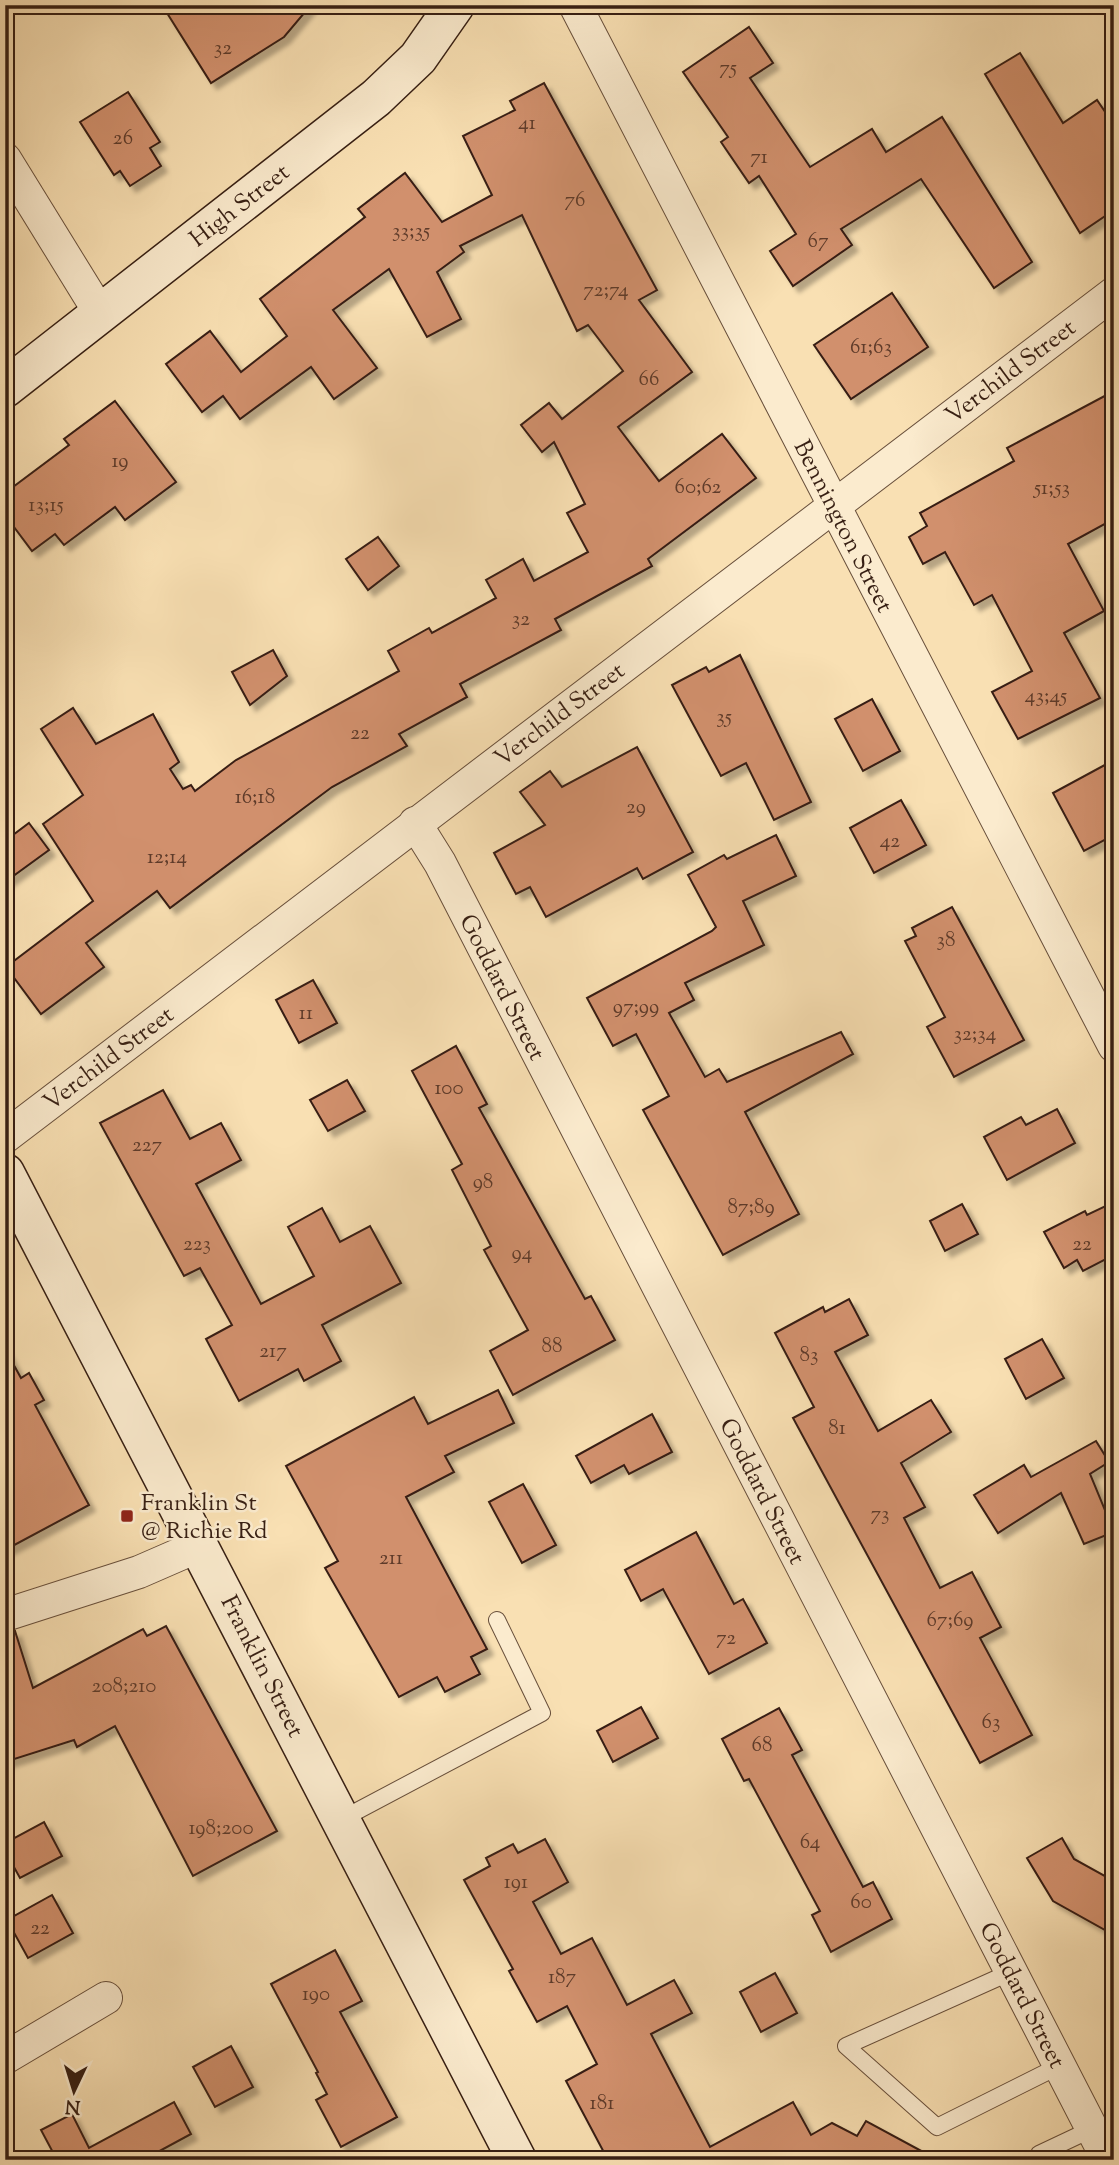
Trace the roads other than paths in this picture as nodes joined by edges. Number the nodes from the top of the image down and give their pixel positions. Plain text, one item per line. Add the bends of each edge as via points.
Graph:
1 (455, 5) edge
2 (575, 5) edge
3 (5, 159) edge
4 (1114, 293) edge
5 (100, 313) junction
6 (5, 388) edge
7 (833, 505) junction
8 (415, 824) junction
9 (1114, 1046) edge
10 (5, 1137) edge
11 (5, 1173) edge
12 (201, 1545) junction
13 (5, 1615) edge
14 (497, 1620) dead end
15 (342, 1819) junction
16 (1011, 1972) junction
17 (106, 1998) dead end
18 (5, 2058) edge
19 (1059, 2066) junction
20 (1092, 2129) junction
21 (1039, 2154) dead end
22 (517, 2160) edge
23 (1108, 2160) edge

1 - 5 main road, High Street via 418,58 376,98
2 - 7 street, Bennington Street
3 - 5 street
4 - 7 street, Verchild Street
5 - 6 main road, High Street
7 - 8 street, Verchild Street
7 - 9 street, Bennington Street
8 - 10 street, Verchild Street
8 - 16 street, Goddard Street via 446,875
11 - 12 main road, Franklin Street
12 - 13 street via 139,1572
12 - 15 main road, Franklin Street
14 - 15 lane via 542,1713
15 - 22 main road, Franklin Street
16 - 19 street, Goddard Street
16 - 19 lane via 846,2046 937,2127
17 - 18 street
19 - 20 street, Goddard Street
20 - 21 lane
20 - 23 street, Goddard Street

